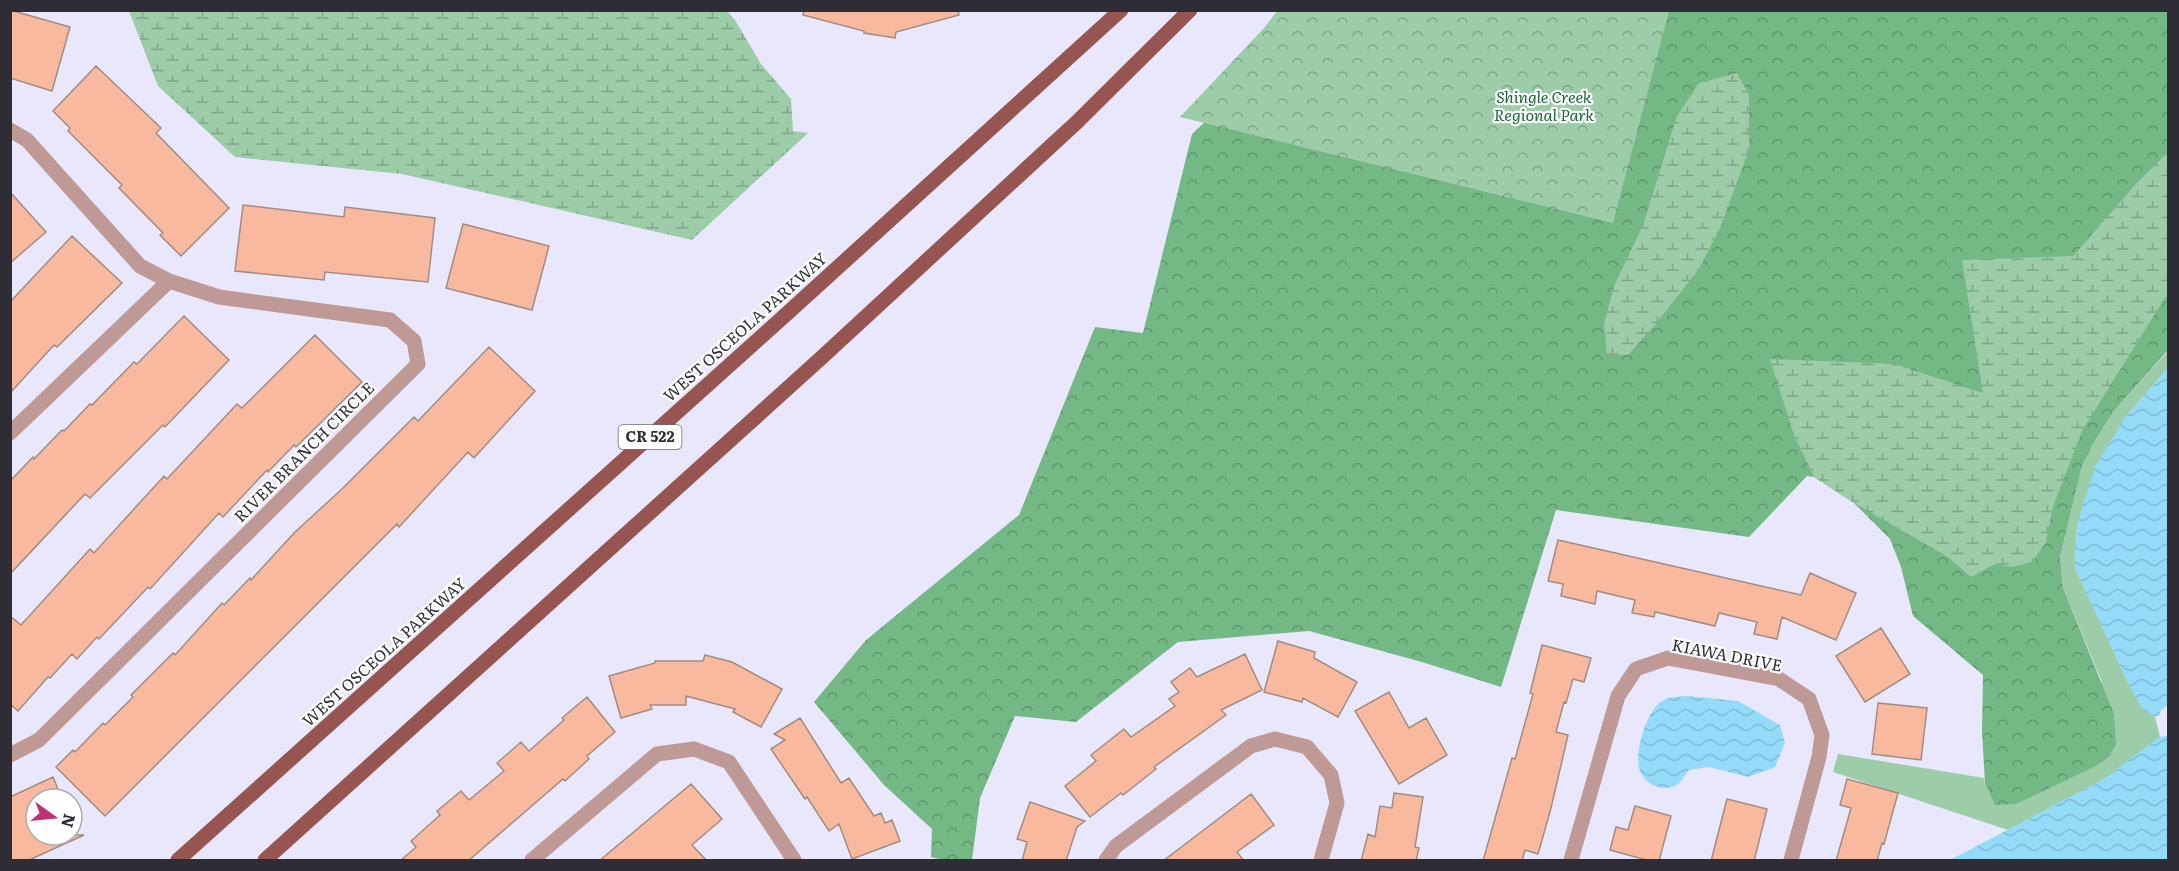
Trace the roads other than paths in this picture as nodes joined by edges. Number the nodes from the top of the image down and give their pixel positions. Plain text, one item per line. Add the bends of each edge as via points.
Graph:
1 (1121, 10) edge
2 (1190, 10) edge
3 (10, 130) edge
4 (169, 281) junction
5 (10, 433) edge
6 (10, 755) edge
7 (178, 861) edge
8 (265, 861) edge
9 (532, 861) edge
10 (794, 861) edge
11 (1106, 861) edge
12 (1321, 861) edge
13 (1571, 861) edge
14 (1791, 861) edge

1 - 7 main road, WEST OSCEOLA PARKWAY / CR 522
2 - 8 main road via 1077,122 829,351
3 - 4 street, RIVER BRANCH CIRCLE via 27,140 140,266
4 - 5 street
4 - 6 street, RIVER BRANCH CIRCLE via 219,297 390,320 414,341 418,364 39,740
9 - 10 street via 657,754 694,749 729,762
11 - 12 street via 1116,846 1251,746 1275,739 1307,747 1331,775 1337,802
13 - 14 street, KIAWA DRIVE via 1618,696 1636,669 1668,658 1779,679 1809,699 1822,735

